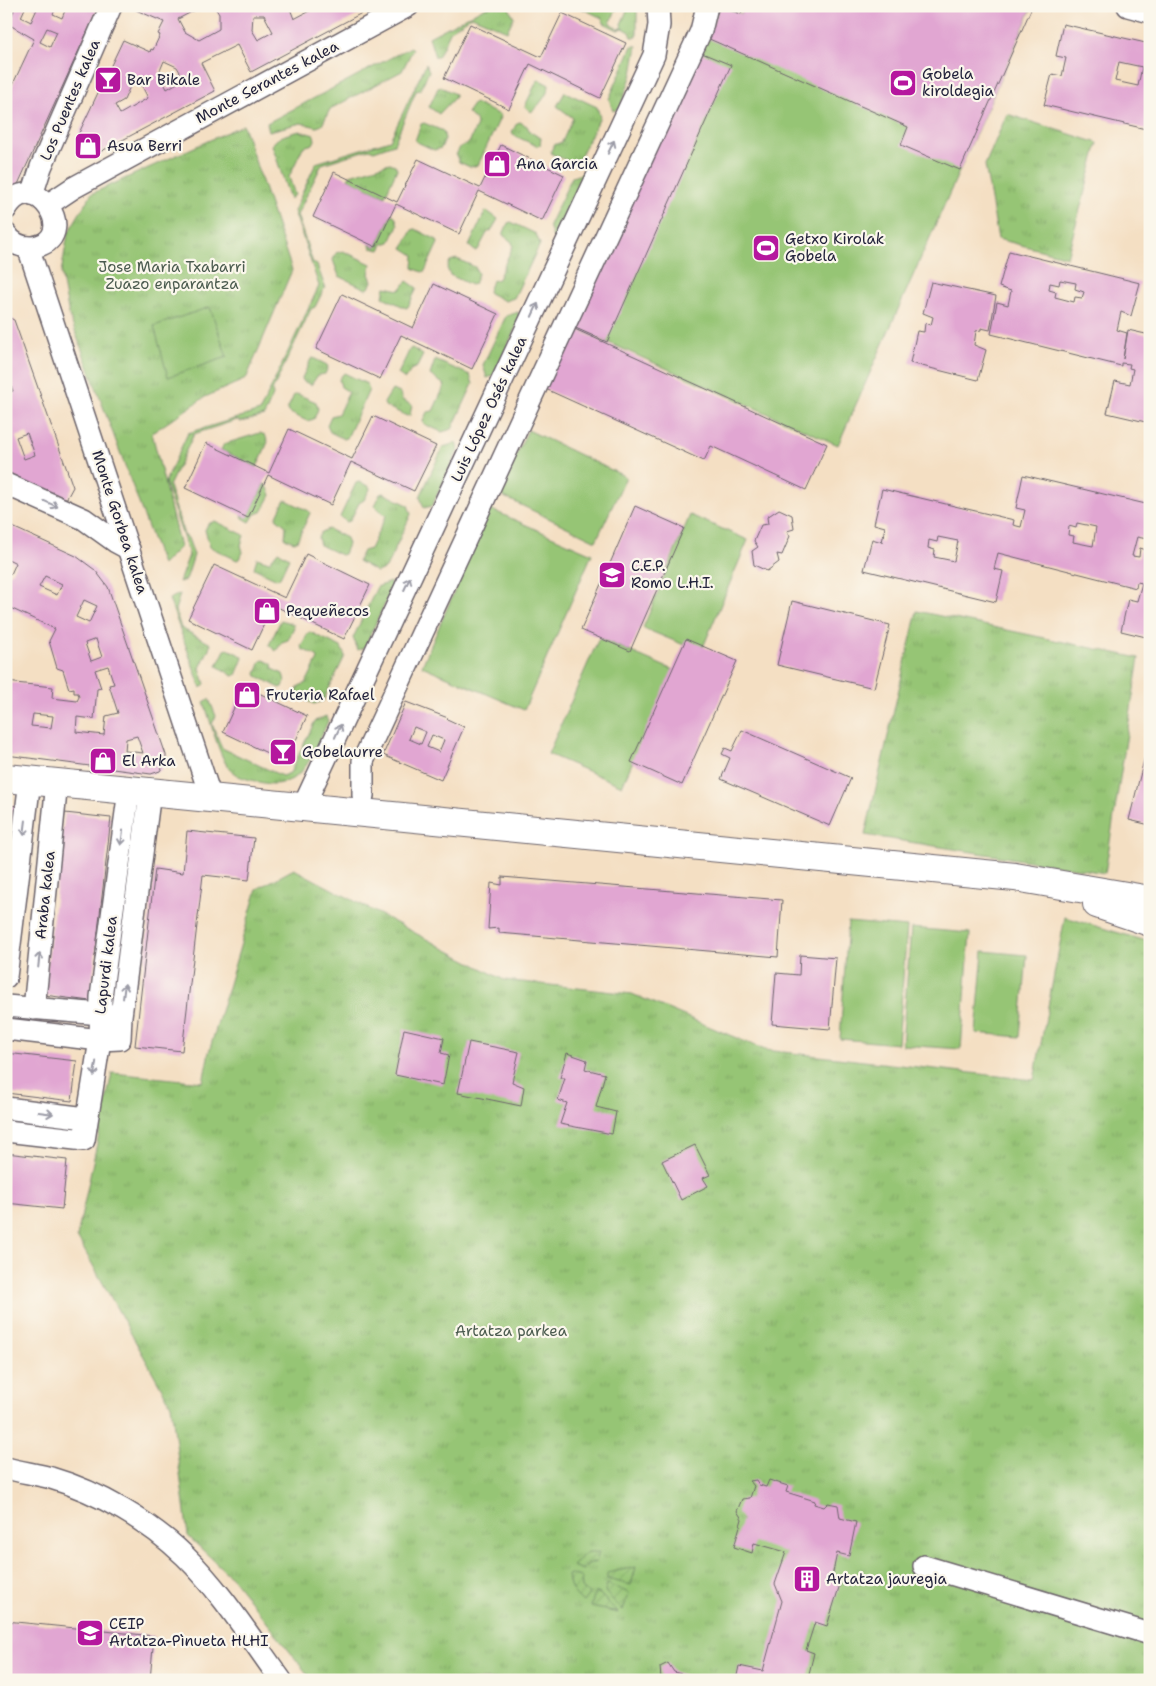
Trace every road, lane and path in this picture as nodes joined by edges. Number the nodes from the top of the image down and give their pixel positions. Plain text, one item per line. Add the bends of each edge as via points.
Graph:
1 (111, 6) edge
2 (408, 6) edge
3 (658, 6) edge
4 (707, 6) edge
5 (1128, 6) edge
6 (1150, 12) edge
7 (40, 200) junction
8 (6, 209) edge
9 (13, 241) edge
10 (6, 484) edge
11 (129, 549) junction
12 (31, 780) edge
13 (139, 791) junction
14 (363, 796) dead end
15 (211, 798) junction
16 (303, 807) junction
17 (1015, 877) junction
18 (1150, 900) edge
19 (1150, 922) edge
20 (6, 978) edge
21 (6, 1006) edge
22 (34, 1008) junction
23 (99, 1014) junction
24 (121, 1016) junction
25 (6, 1029) edge
26 (110, 1039) junction
27 (6, 1108) edge
28 (86, 1118) junction
29 (6, 1131) edge
30 (6, 1468) edge
31 (924, 1566) dead end
32 (1150, 1634) edge
33 (281, 1680) edge

1 - 7 street, Los Puentes kalea via 41,167
2 - 7 street, Monte Serantes kalea via 160,140
16 -> 3 street, Luis López Osés kalea via 654,55 659,26
4 - 14 street via 701,31 363,761
5 - 6 street
7 - 8 street, Monte Serantes kalea via 15,199
7 - 9 street via 54,218 52,232 42,243
9 - 11 street, Monte Gorbea kalea
10 -> 11 street via 84,518
11 - 15 street, Monte Gorbea kalea
12 - 13 street
12 -> 20 street, Araba kalea
22 -> 12 street, Araba kalea
13 - 15 street
13 -> 23 street, Lapurdi kalea
24 -> 13 street, Lapurdi kalea
15 - 16 street
16 - 17 street
17 - 18 street
17 - 19 street
21 - 22 street
22 - 23 street
23 - 24 street
23 - 26 street, Lapurdi kalea
24 - 26 street, Lapurdi kalea
25 - 26 street
26 -> 28 street, Lapurdi kalea
27 -> 28 street
28 - 29 street, Lapurdi kalea via 84,1140
30 - 33 street via 52,1478 103,1499 155,1531 186,1556
31 - 32 street

